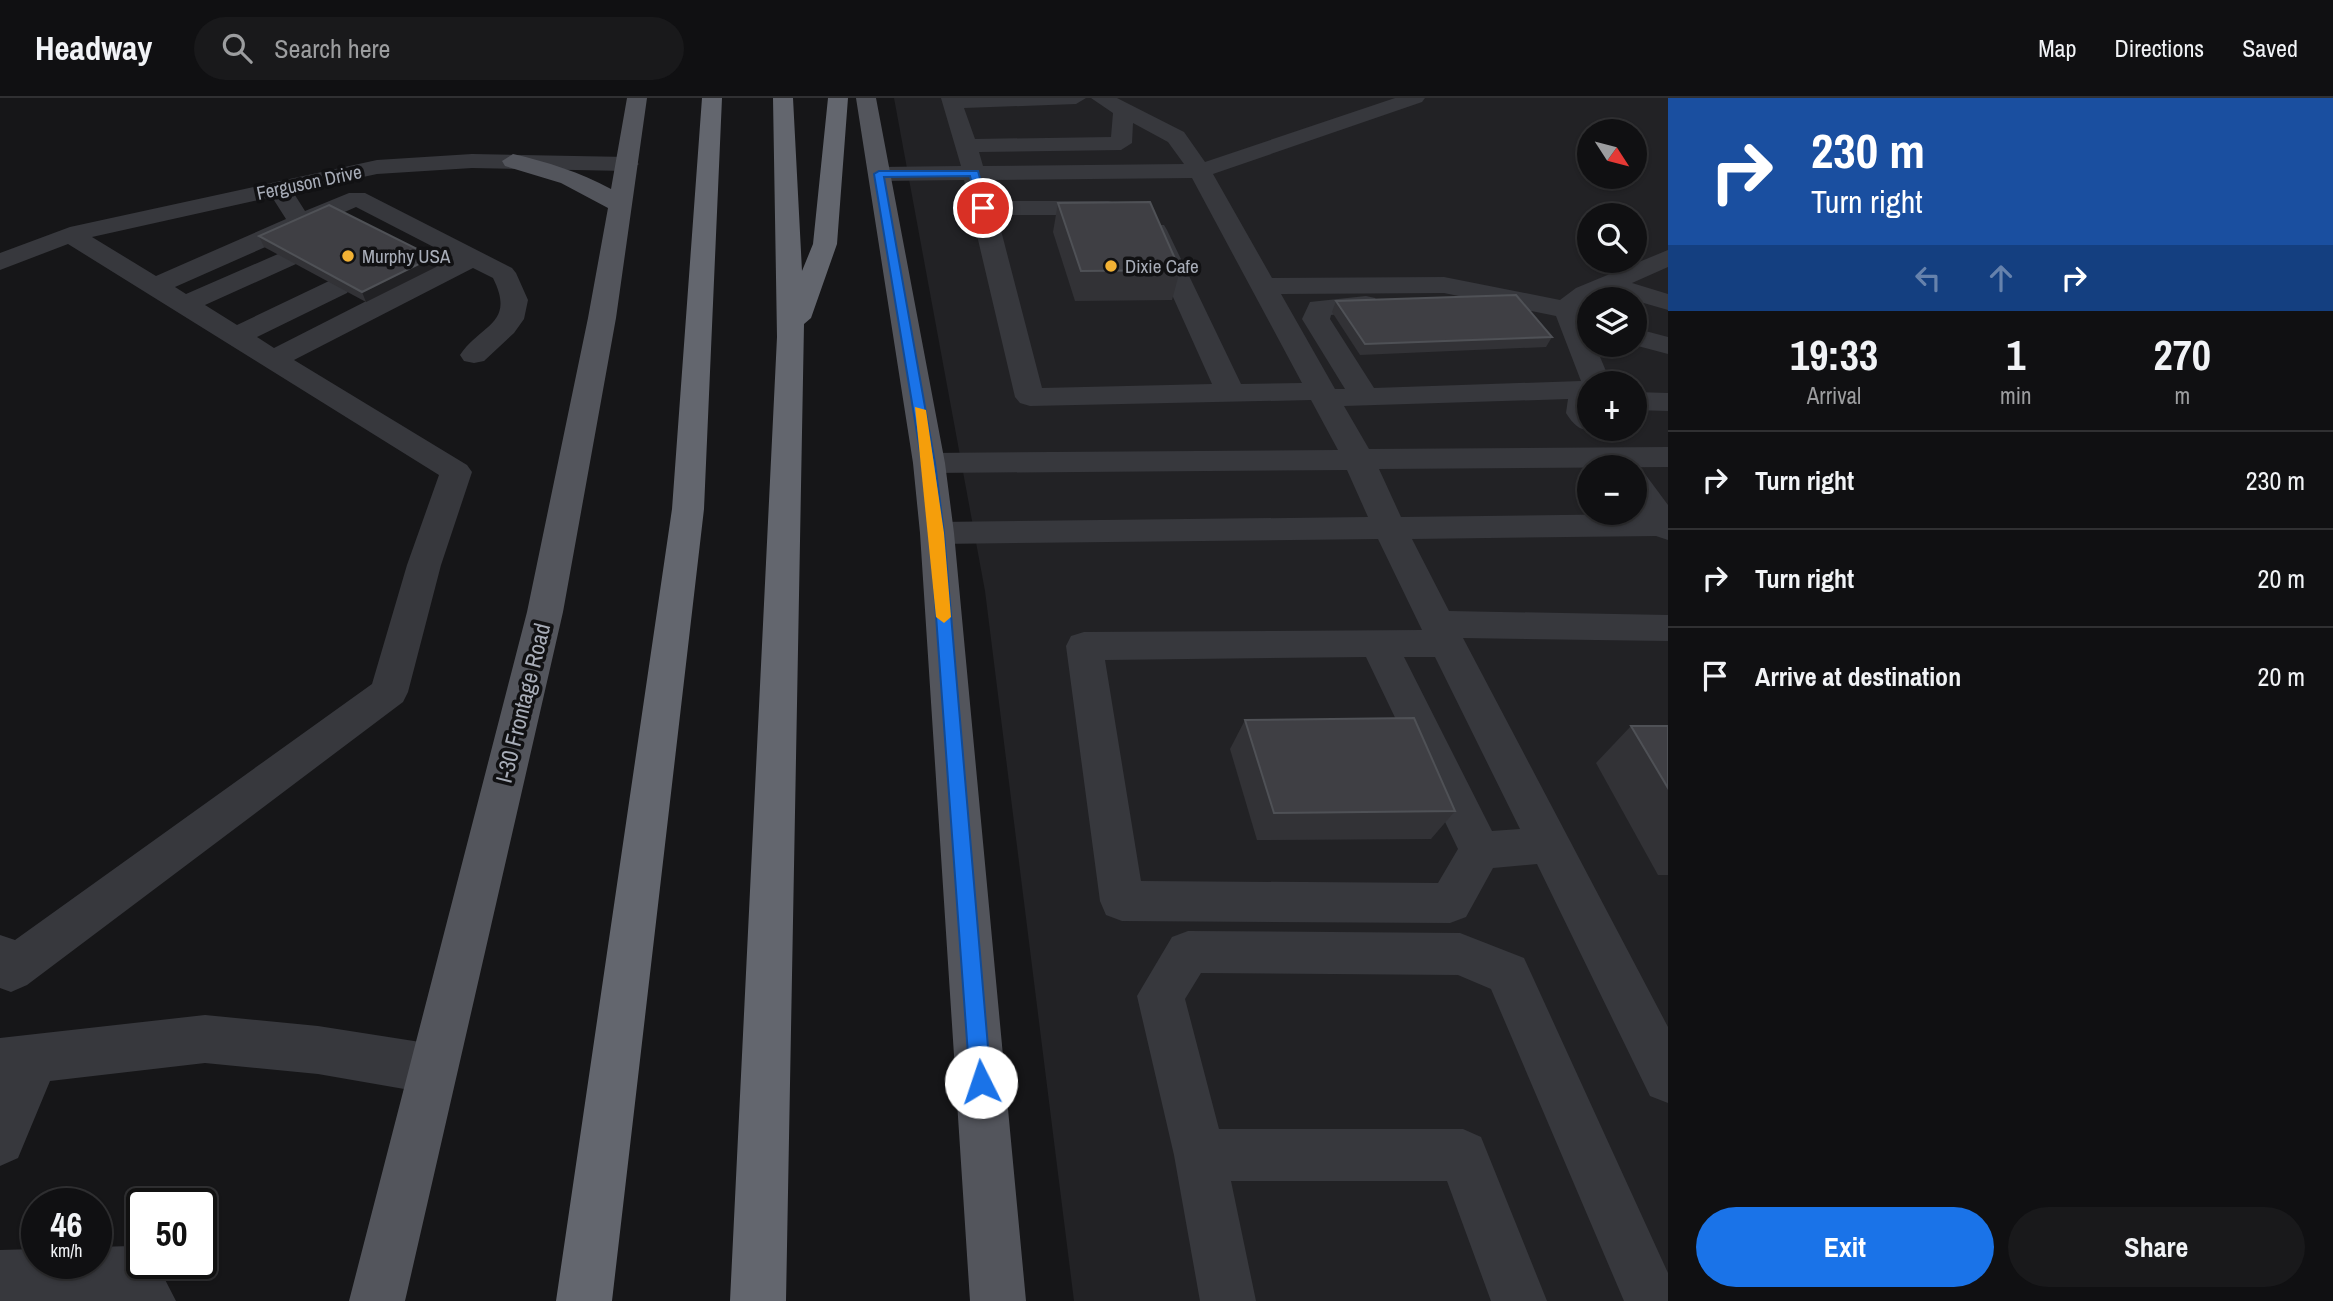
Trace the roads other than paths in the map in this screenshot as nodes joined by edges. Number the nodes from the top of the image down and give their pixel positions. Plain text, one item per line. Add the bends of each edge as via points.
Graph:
1 (638, 98) edge
2 (712, 98) edge
3 (783, 98) edge
4 (838, 98) edge
5 (866, 98) edge
6 (1076, 98) edge
7 (1101, 98) edge
8 (1415, 98) edge
9 (951, 100) edge
10 (1124, 110) junction
11 (970, 159) junction
12 (513, 162) junction
13 (628, 164) junction
14 (1200, 171) junction
15 (879, 174) junction
16 (278, 188) junction
17 (621, 206) junction
18 (983, 208) junction
19 (387, 214) junction
20 (300, 222) junction
21 (357, 228) edge
22 (71, 234) junction
23 (437, 239) junction
24 (408, 253) edge
25 (5, 254) edge
26 (472, 258) junction
27 (1667, 259) edge
28 (287, 260) edge
29 (1608, 284) junction
30 (1404, 285) junction
31 (155, 286) junction
32 (1262, 286) junction
33 (338, 287) edge
34 (1668, 302) edge
35 (186, 304) junction
36 (1576, 316) edge
37 (237, 336) junction
38 (790, 337) junction
39 (1647, 340) edge
40 (1668, 346) edge
41 (474, 355) dead end
42 (274, 359) junction
43 (1596, 371) edge
44 (1231, 393) junction
45 (1323, 394) junction
46 (1365, 397) junction
47 (1577, 398) edge
48 (1647, 401) edge
49 (1668, 402) edge
50 (1604, 441) edge
51 (1615, 455) edge
52 (1668, 457) edge
53 (1359, 458) junction
54 (1647, 462) edge
55 (929, 463) junction
56 (1577, 466) edge
57 (1647, 498) edge
58 (1667, 526) edge
59 (1390, 530) junction
60 (937, 533) junction
61 (1668, 628) edge
62 (1443, 634) junction
63 (1379, 645) junction
64 (1549, 845) junction
65 (1480, 850) junction
66 (0, 956) edge
67 (17, 1060) edge
68 (433, 1069) junction
69 (1668, 1078) edge
70 (0, 1140) edge
71 (1200, 1155) junction
72 (0, 1278) edge
73 (148, 1301) edge
74 (377, 1301) edge
75 (584, 1301) edge
76 (758, 1301) edge
77 (998, 1301) edge
78 (1228, 1301) edge
79 (1519, 1301) edge
80 (1652, 1301) edge

1 - 13 main road, I-30 Frontage Road
2 - 75 highway via 688,509
3 - 38 highway
4 - 38 highway via 825,244
5 - 15 main road
6 - 9 street
7 - 10 street
8 - 14 street
9 - 11 street
10 - 11 street via 1121,143
10 - 14 street via 1176,138
11 - 14 street
11 - 15 street
11 - 18 street
12 - 13 street, Ferguson Drive
12 - 16 street, Ferguson Drive via 377,167
12 - 17 main road via 567,177
13 - 17 main road, I-30 Frontage Road
14 - 32 street
15 - 55 main road
16 - 20 street
16 - 22 street, Ferguson Drive
17 - 68 main road, I-30 Frontage Road via 545,612
18 - 44 street via 1137,208
18 - 44 street via 1030,397
19 - 20 street via 357,198
19 - 21 street
19 - 23 street
20 - 31 street
22 - 25 street, Ferguson Drive
22 - 31 street
23 - 24 street
23 - 26 street
26 - 41 street via 503,274 515,292 516,310
26 - 42 street
27 - 29 street
28 - 35 street
29 - 34 street
29 - 36 street via 1578,298
30 - 32 street
30 - 36 street via 1486,291
30 - 46 street via 1392,303 1328,305 1317,312
31 - 35 street
32 - 45 street
33 - 37 street
35 - 37 street
36 - 43 street
37 - 42 street
38 - 76 highway
39 - 40 street
42 - 66 street via 456,472 424,565 389,692 11,970
44 - 45 street
45 - 46 street
45 - 53 street
46 - 47 street
48 - 49 street
50 - 51 street
52 - 54 street
53 - 55 street
53 - 56 street
53 - 59 street
55 - 60 main road
57 - 58 street
58 - 59 street
59 - 60 street
59 - 62 street
60 - 77 main road
61 - 62 street
62 - 63 street
62 - 64 street
63 - 65 street
63 - 65 street via 1084,646 1122,901 1450,902
64 - 65 street
64 - 69 street
67 - 68 street via 205,1040 318,1050
67 - 70 street
68 - 74 main road, I-30 Frontage Road
71 - 78 street
71 - 79 street via 1463,1155
71 - 80 street via 1161,996 1188,952 1460,954 1508,974
72 - 73 street via 132,1274

